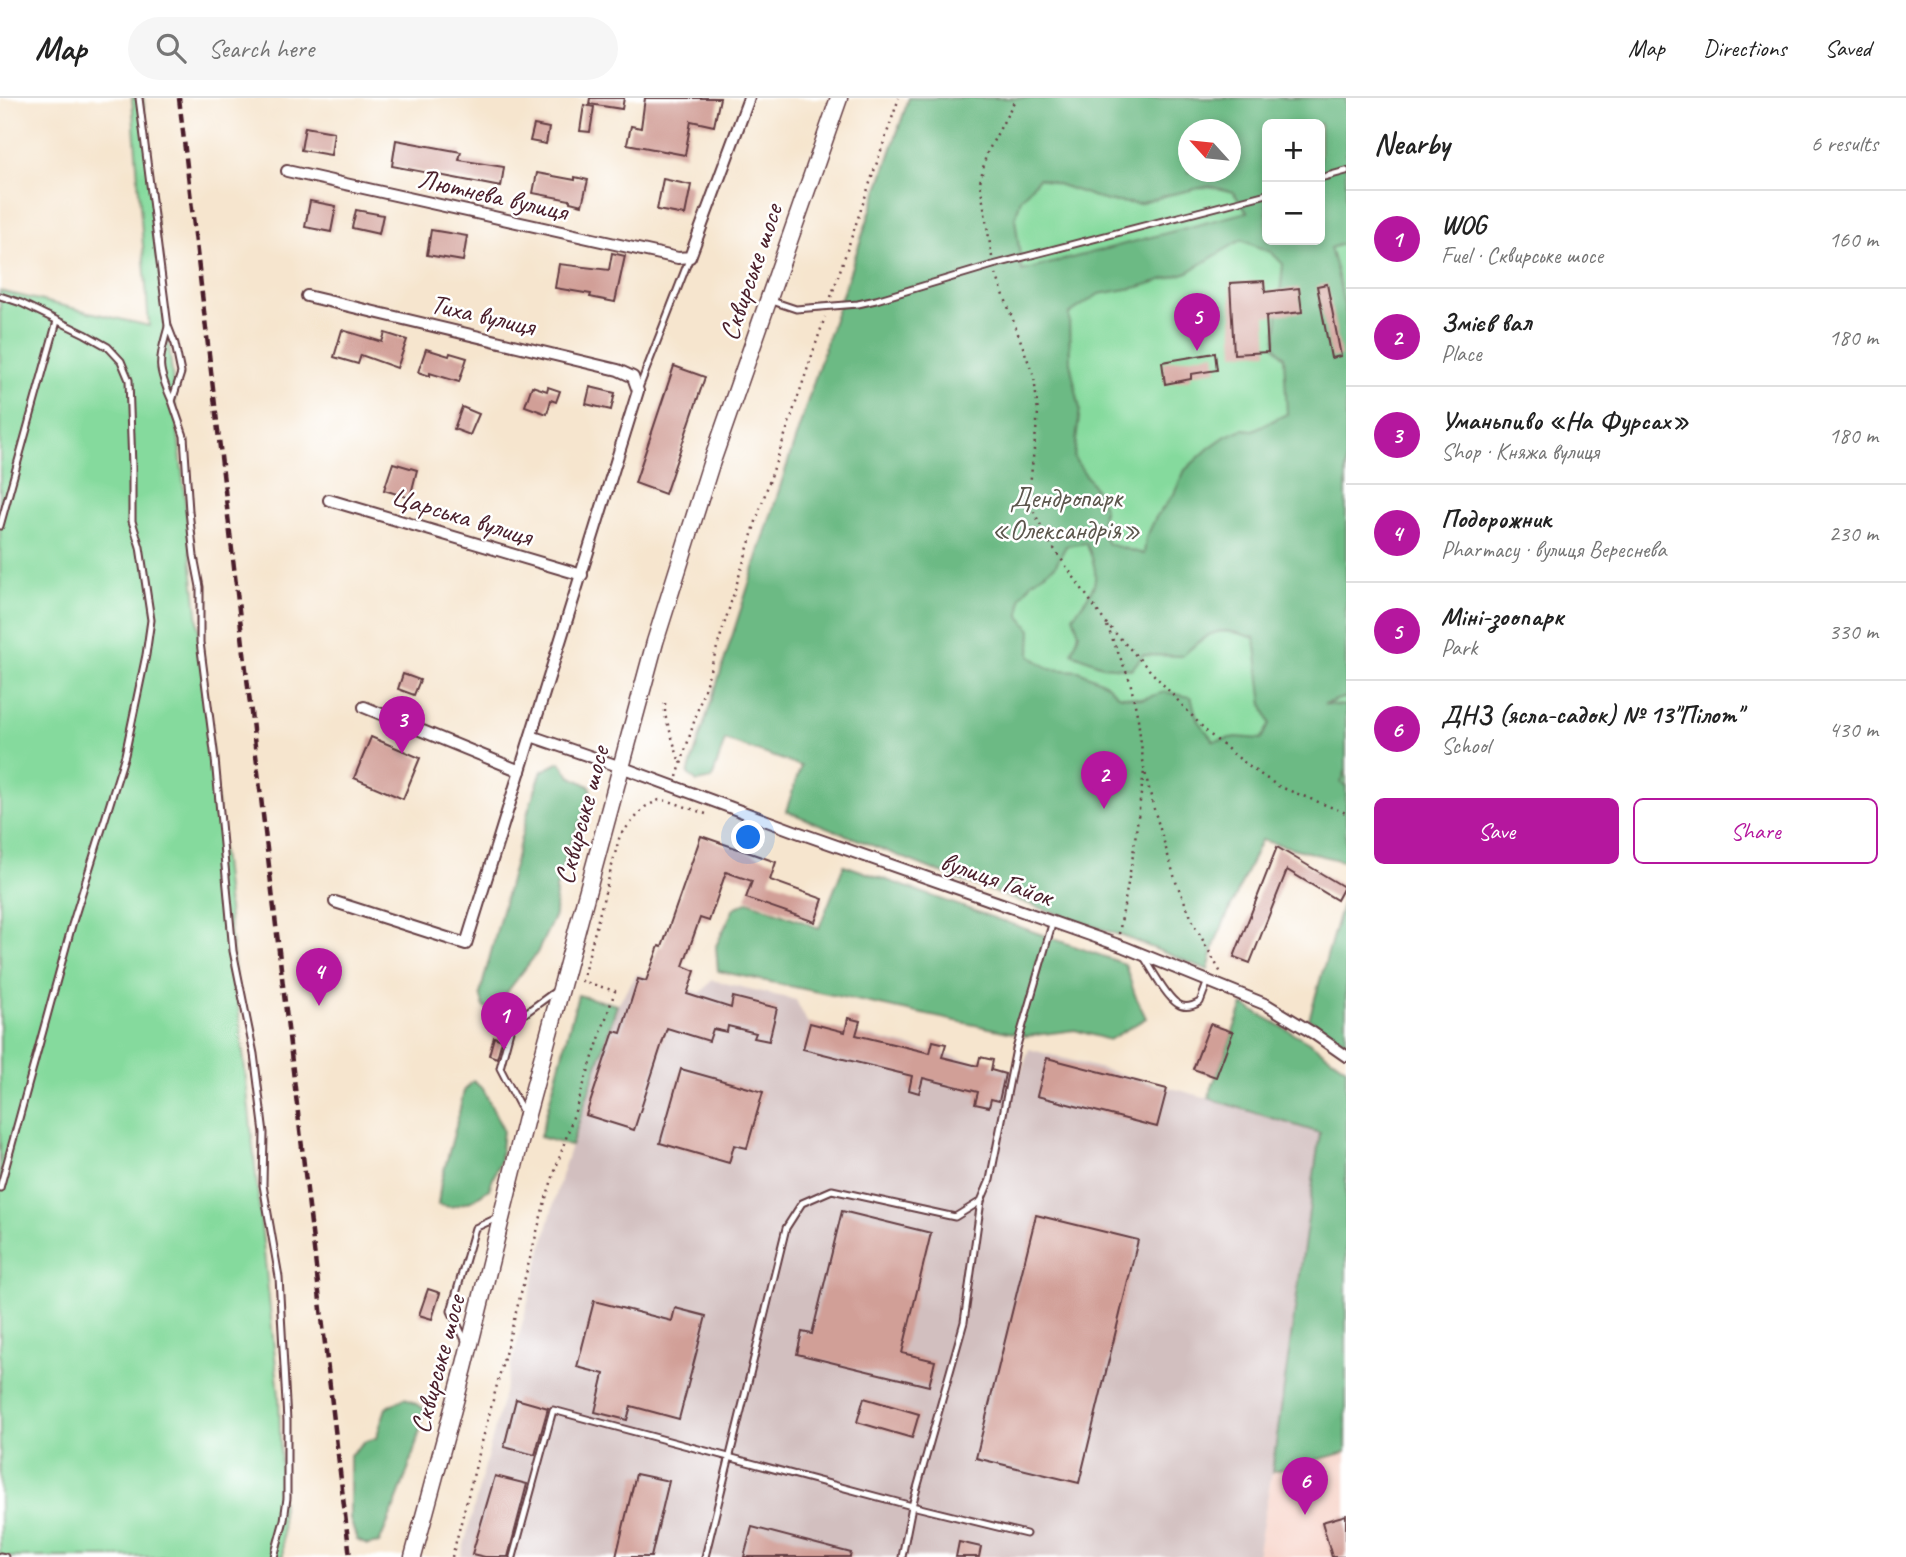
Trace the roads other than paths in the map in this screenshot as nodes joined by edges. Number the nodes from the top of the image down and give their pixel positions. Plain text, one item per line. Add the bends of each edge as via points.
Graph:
1 (139, 98) edge
2 (749, 98) edge
3 (839, 98) edge
4 (286, 171) dead end
5 (1346, 171) edge
6 (1325, 177) edge
7 (1262, 195) edge
8 (690, 257) junction
9 (0, 296) edge
10 (307, 296) dead end
11 (769, 300) junction
12 (57, 321) junction
13 (168, 326) junction
14 (638, 391) junction
15 (172, 401) junction
16 (329, 500) dead end
17 (0, 526) edge
18 (582, 575) junction
19 (364, 707) dead end
20 (531, 736) junction
21 (621, 767) junction
22 (520, 771) junction
23 (335, 902) dead end
24 (1053, 921) junction
25 (1143, 955) junction
26 (1208, 981) junction
27 (562, 986) junction
28 (1346, 1056) edge
29 (526, 1118) junction
30 (0, 1188) edge
31 (981, 1201) junction
32 (502, 1216) junction
33 (469, 1348) junction
34 (728, 1458) junction
35 (912, 1506) junction
36 (1026, 1534) dead end
37 (274, 1557) edge
38 (413, 1557) edge
39 (513, 1557) edge
40 (705, 1557) edge
41 (902, 1557) edge

1 - 13 lane
2 - 8 street
3 - 11 main road, Сквирське шосе
4 - 8 street, Лютнева вулиця
5 - 6 lane
7 - 11 lane via 858,304 796,309
8 - 14 lane
9 - 12 lane
10 - 14 street, Тиха вулиця via 618,370 633,377
11 - 21 main road, Сквирське шосе via 710,467
12 - 17 lane
12 - 30 lane via 108,347 129,380 132,521 151,620 125,755 72,925
13 - 15 lane via 181,373
13 - 15 lane via 160,376
14 - 18 street
15 - 37 lane via 184,436 200,587 200,642 233,951 254,1054 264,1133 263,1185 279,1277 287,1498
16 - 18 street, Царська вулиця
18 - 20 street
19 - 22 street
20 - 21 street, вулиця Гайок
20 - 22 street
21 - 24 street, вулиця Гайок
21 - 27 main road, Сквирське шосе
22 - 23 street via 466,944
24 - 25 street, вулиця Гайок
24 - 31 lane via 1016,1049 990,1180
25 - 26 street, вулиця Гайок
25 - 26 lane via 1179,1006 1200,1002
26 - 28 street, вулиця Гайок via 1267,1005
27 - 29 main road, Сквирське шосе
27 - 29 lane via 512,1023 502,1059 500,1069
29 - 32 main road, Сквирське шосе
31 - 34 lane via 955,1217 832,1190 802,1203 786,1228
31 - 35 lane via 964,1322
32 - 33 main road, Сквирське шосе
32 - 33 lane via 475,1228 451,1311
33 - 38 main road, Сквирське шосе
34 - 35 lane
34 - 39 lane via 553,1410
34 - 40 lane
35 - 36 lane
35 - 41 lane

